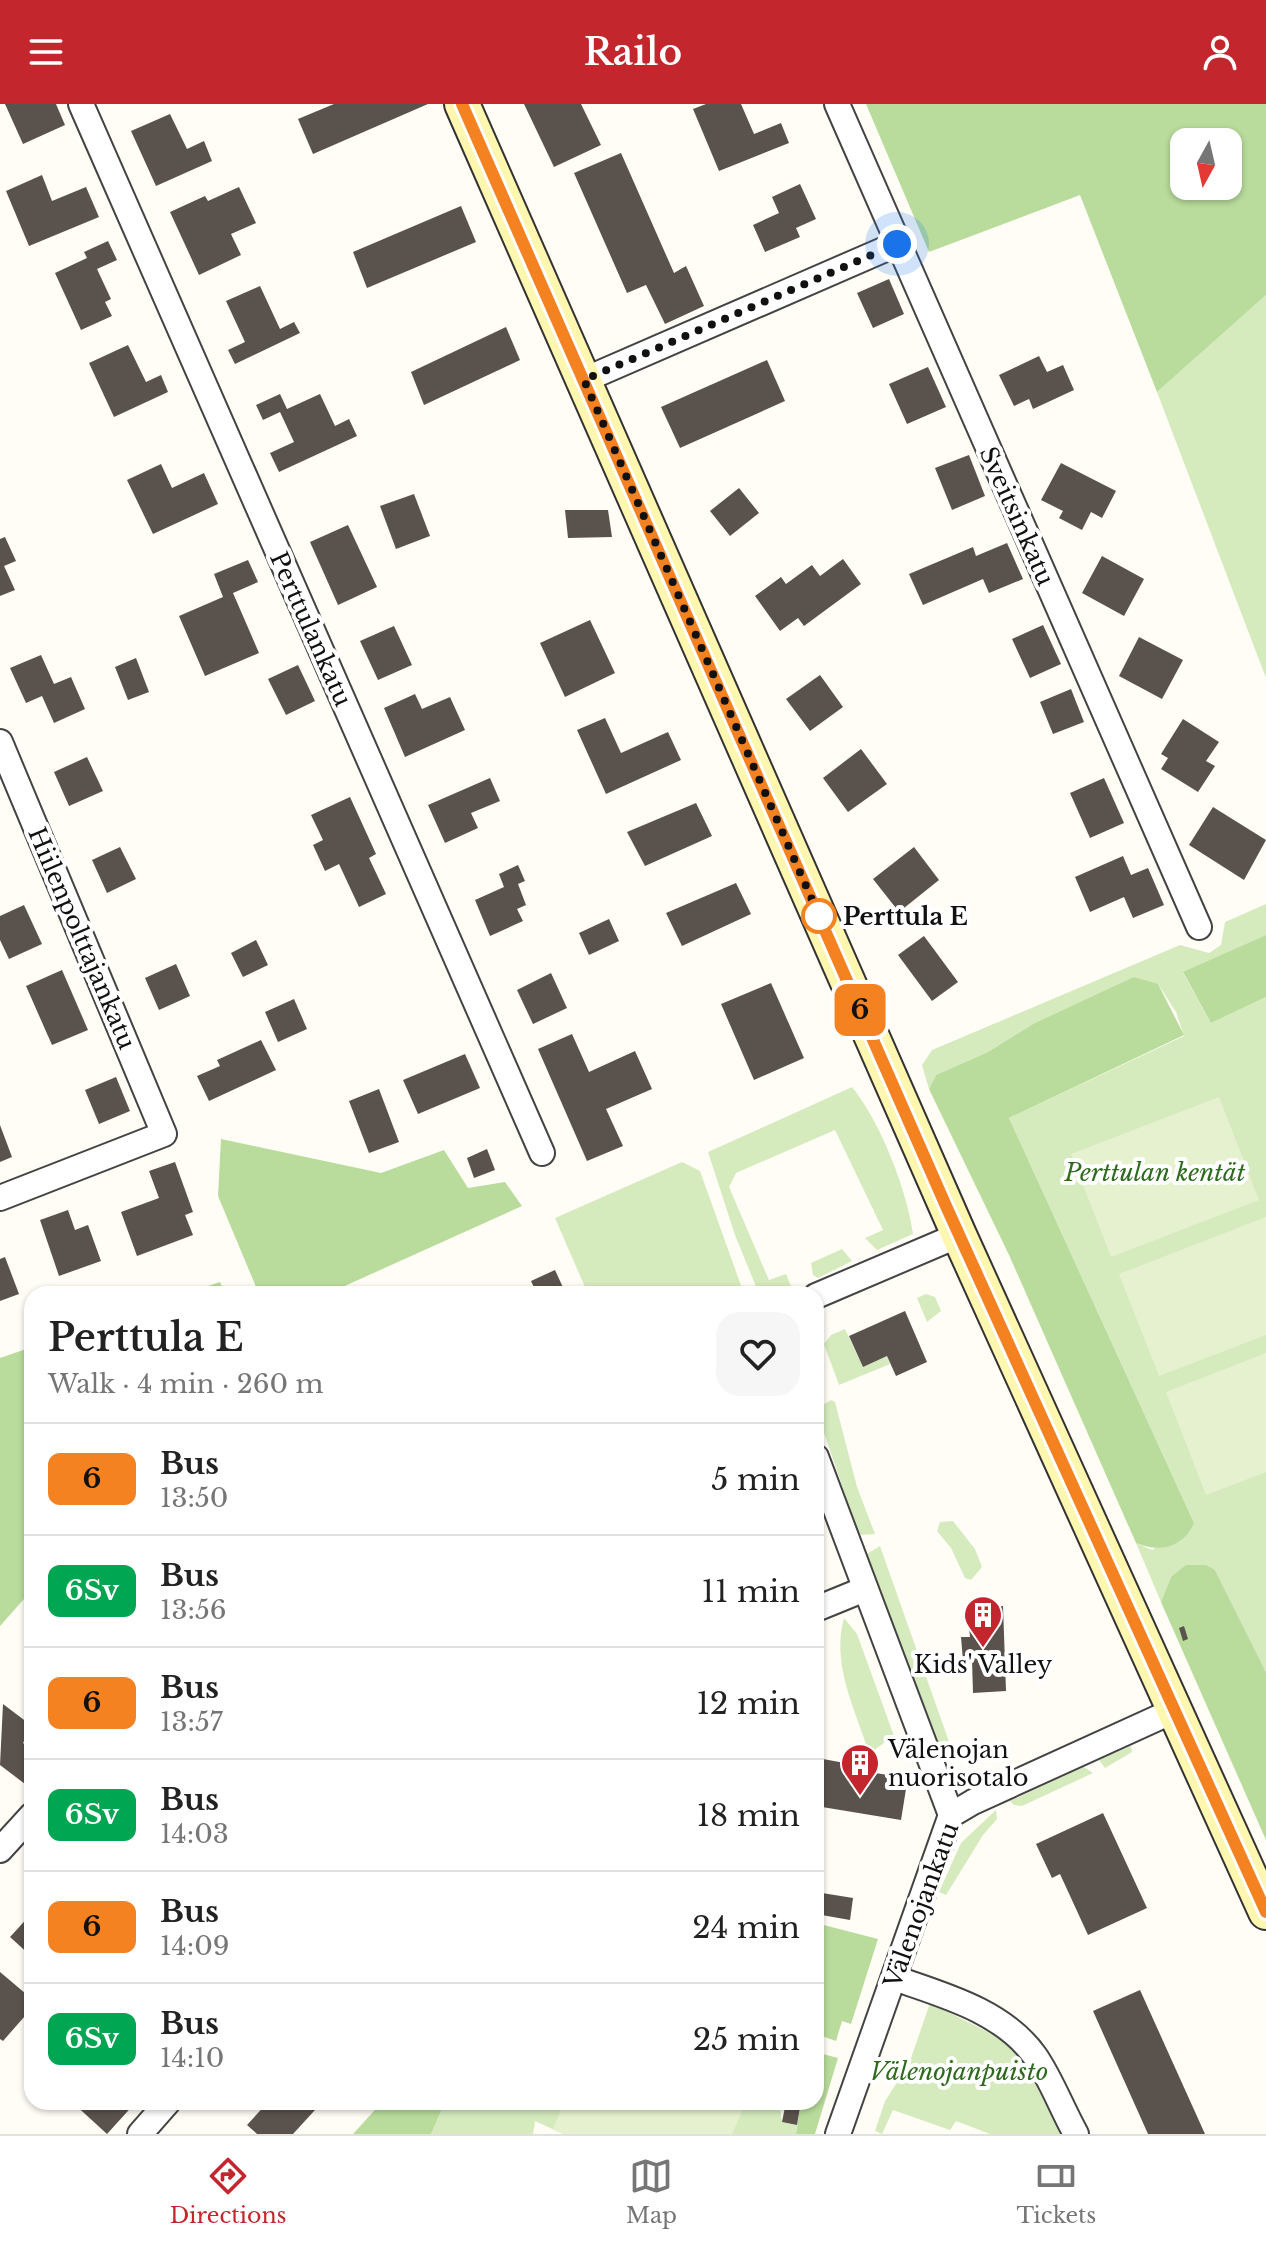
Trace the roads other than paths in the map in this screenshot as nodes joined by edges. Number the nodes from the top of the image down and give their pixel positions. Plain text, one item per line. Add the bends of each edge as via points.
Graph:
1 (81, 104) edge
2 (462, 104) edge
3 (837, 104) edge
4 (897, 244) junction
5 (584, 380) junction
6 (0, 742) edge
7 (1199, 927) dead end
8 (542, 1153) dead end
9 (0, 1198) edge
10 (959, 1235) junction
11 (824, 1293) edge
12 (824, 1479) edge
13 (865, 1589) junction
14 (824, 1606) edge
15 (1173, 1711) junction
16 (951, 1815) junction
17 (24, 1824) edge
18 (0, 1850) edge
19 (1266, 1912) edge
20 (894, 1978) junction
21 (161, 2110) edge
22 (140, 2134) edge
23 (838, 2134) edge
24 (1076, 2134) edge

1 - 8 street, Perttulankatu
2 - 5 main road
3 - 4 street, Sveitsinkatu
4 - 5 street
4 - 7 street, Sveitsinkatu
5 - 10 main road
6 - 9 street, Hiilenpolttajankatu via 164,1134
10 - 11 street
10 - 15 main road
12 - 13 street
13 - 14 street
13 - 16 street
15 - 16 street, Välenojankatu
15 - 19 main road
16 - 20 street, Välenojankatu
17 - 18 street
20 - 23 street, Välenojankatu
20 - 24 street via 977,2009 1023,2041
21 - 22 street

